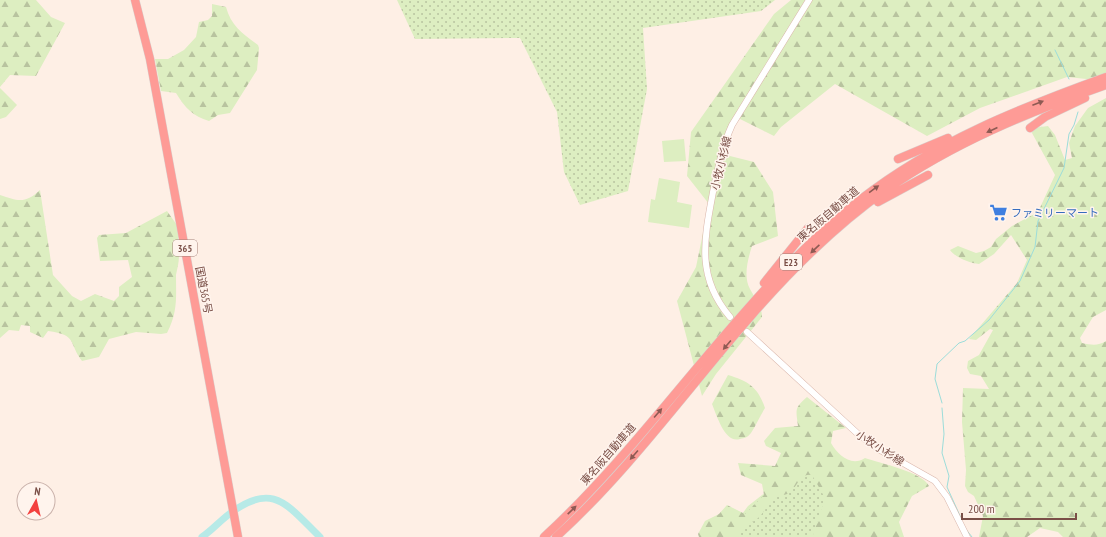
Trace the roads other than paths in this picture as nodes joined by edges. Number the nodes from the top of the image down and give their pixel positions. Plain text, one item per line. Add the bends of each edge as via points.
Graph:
1 (135, 0) edge
2 (809, 0) edge
3 (1106, 77) edge
4 (1106, 85) edge
5 (1106, 88) edge
6 (1014, 112) junction
7 (1030, 128) dead end
8 (898, 159) dead end
9 (928, 175) dead end
10 (808, 228) dead end
11 (827, 238) junction
12 (730, 317) dead end
13 (746, 332) dead end
14 (722, 337) junction
15 (238, 537) edge
16 (544, 537) edge
17 (556, 537) edge
18 (966, 537) edge

1 - 15 highway, 国道365号 / 365 via 150,59
2 - 12 main road, 小牧小杉線 via 732,125 719,162 704,251 710,285 717,300
6 -> 3 highway, 東名阪自動車道 / E23
4 -> 11 highway, 東名阪自動車道 / E23 via 1016,119 949,151 886,190
5 - 7 highway via 1054,112
6 - 8 highway
14 -> 6 highway, 東名阪自動車道 / E23 via 791,262 862,199 925,156
9 - 11 highway via 880,200
10 - 14 highway
11 -> 17 highway, 東名阪自動車道 / E23 via 756,310 631,458
13 - 18 main road, 小牧小杉線 via 858,434 880,450 935,481 947,497
16 -> 14 highway, 東名阪自動車道 / E23 via 592,489

